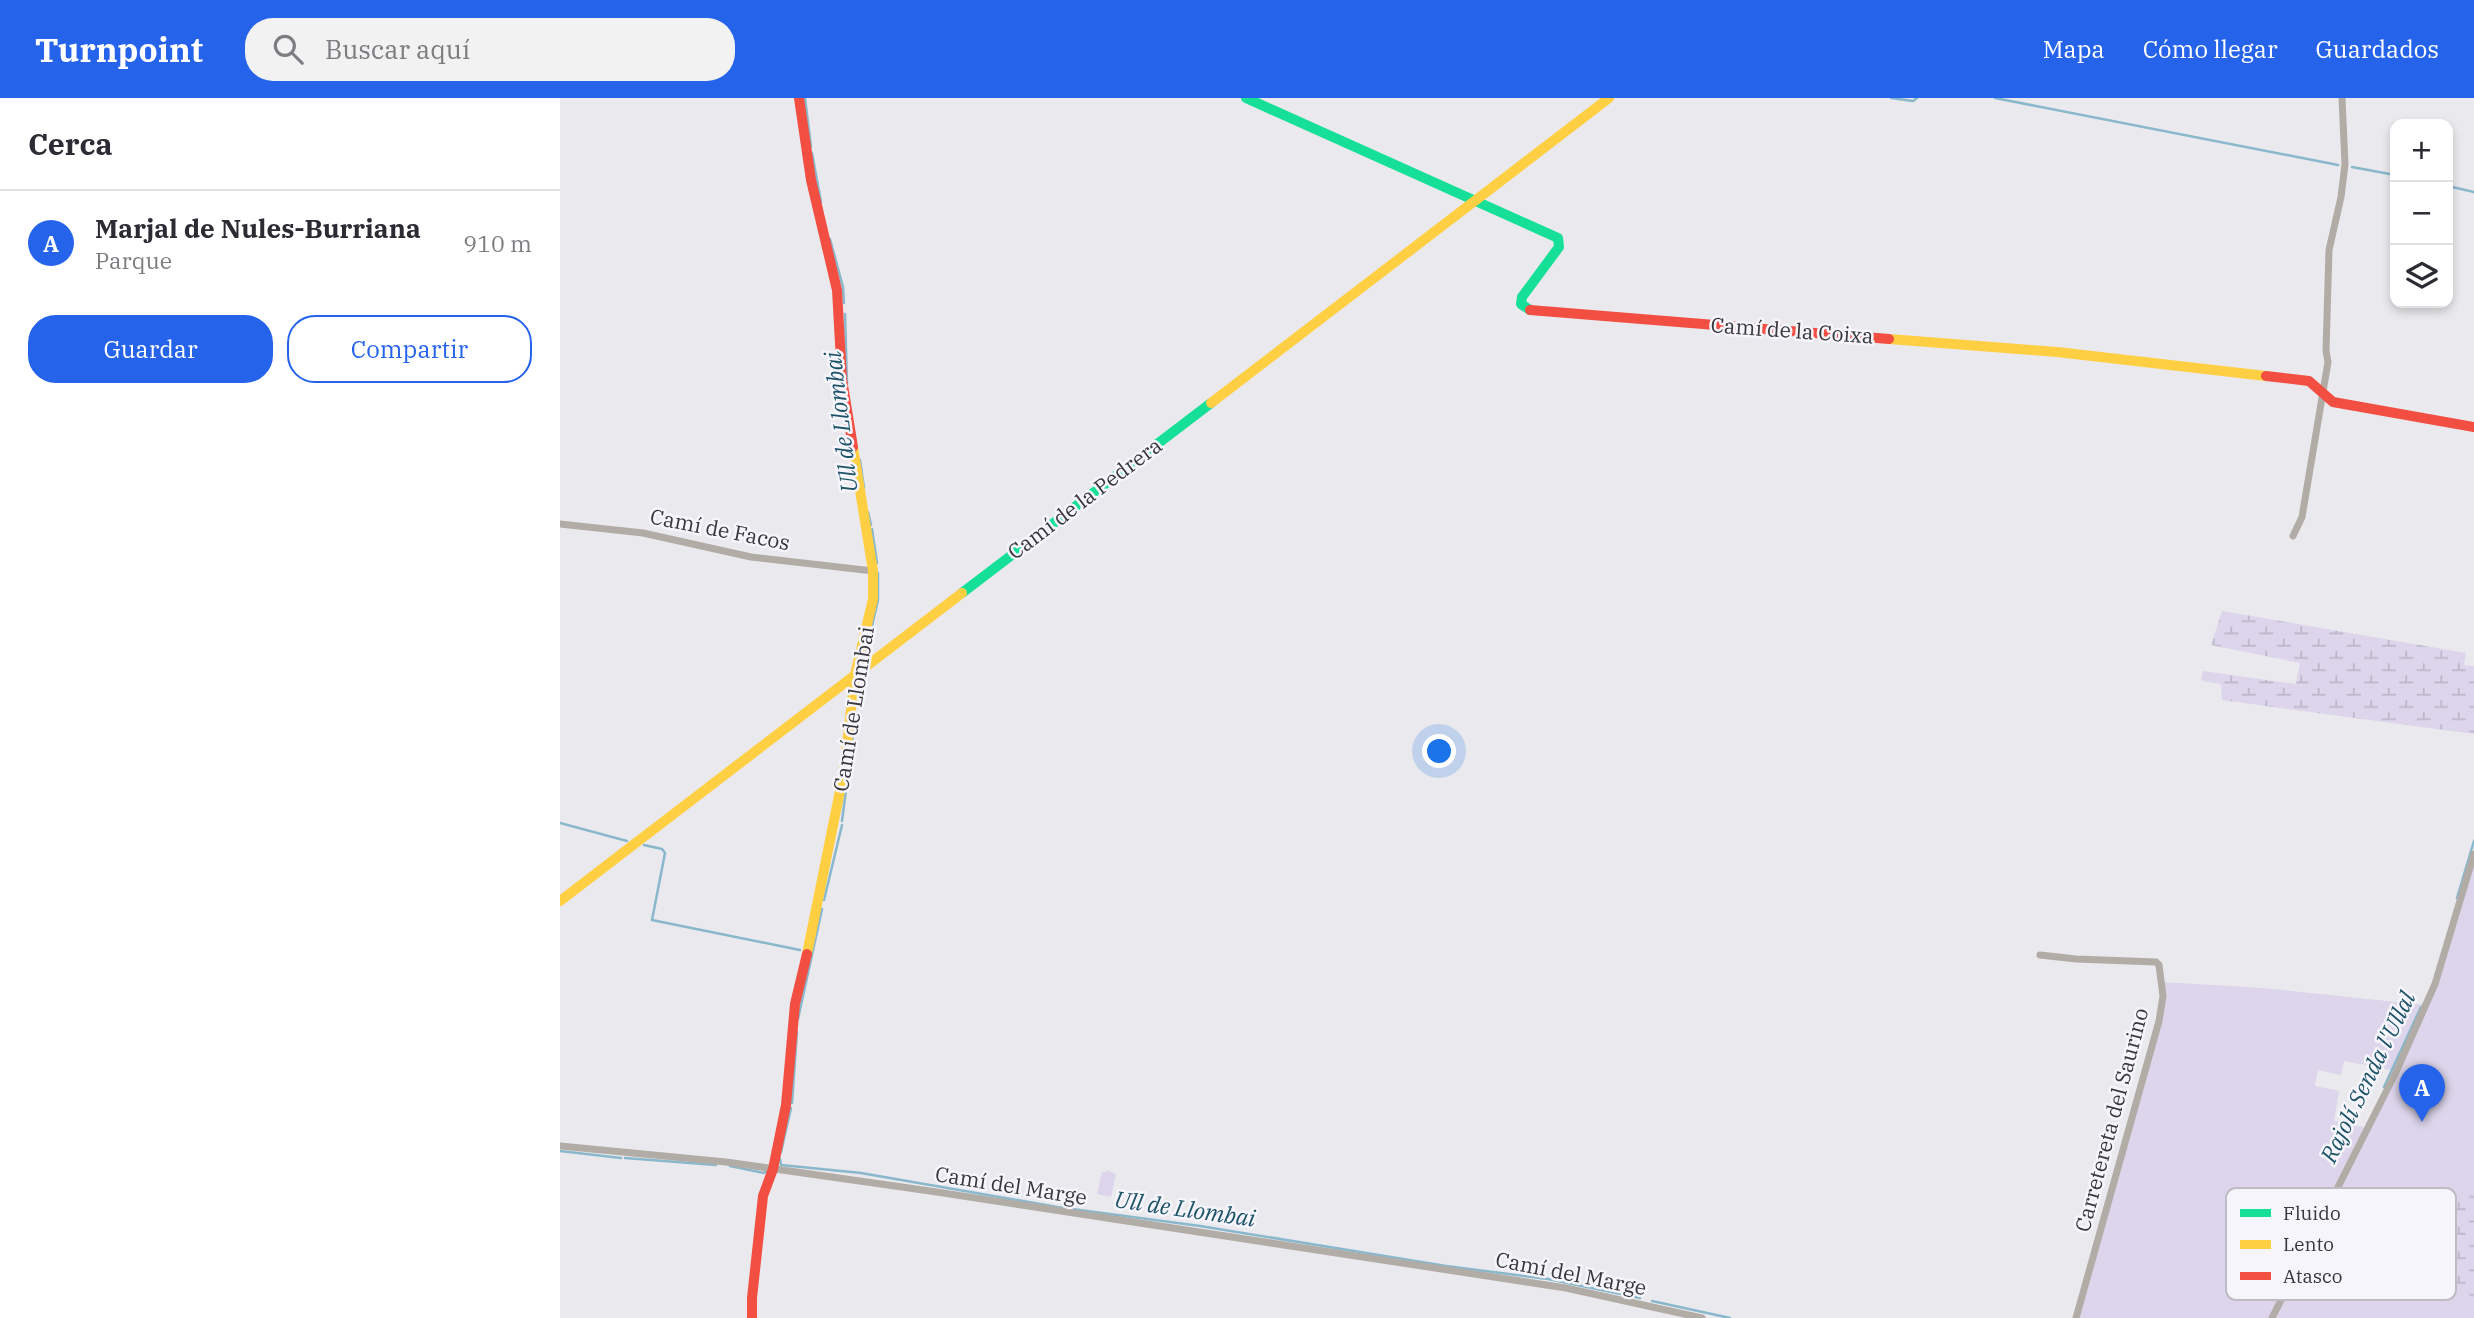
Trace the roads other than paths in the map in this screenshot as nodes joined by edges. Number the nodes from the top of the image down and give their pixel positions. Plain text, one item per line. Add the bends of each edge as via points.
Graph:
1 (799, 98) edge
2 (1246, 98) edge
3 (1609, 98) edge
4 (2342, 98) edge
5 (1476, 200) junction
6 (2323, 392) junction
7 (2474, 428) edge
8 (560, 524) edge
9 (2293, 536) dead end
10 (873, 571) junction
11 (855, 675) junction
12 (2474, 854) edge
13 (560, 901) edge
14 (2040, 955) dead end
15 (560, 1146) edge
16 (773, 1168) junction
17 (2338, 1188) edge
18 (2281, 1300) edge
19 (752, 1318) edge
20 (1702, 1318) edge
21 (2076, 1318) edge
22 (2272, 1318) edge

1 - 10 street, Camí de Llombai via 811,180 837,290 844,392
2 - 5 street, Camí de la Coixa
3 - 5 street, Camí de la Pedrera
4 - 6 street via 2345,164 2329,250 2328,362
5 - 6 street, Camí de la Coixa via 1558,238 1559,247 1522,297 1521,304 1528,310 2057,352 2309,382
5 - 11 street, Camí de la Pedrera
6 - 7 street, Camí de la Coixa via 2333,402
6 - 9 street via 2302,517
8 - 10 street, Camí de Facos via 643,533 751,557
10 - 11 street, Camí de Llombai via 873,599
11 - 13 street, Camí de la Pedrera
11 - 16 street, Camí de Llombai via 835,822 795,1004 786,1105
12 - 17 street via 2435,984
14 - 21 street, Carretereta del Saurino via 2156,962 2163,996
15 - 16 street, Camí del Marge
16 - 19 street, Camí de Llombai via 763,1196
16 - 20 street, Camí del Marge via 1566,1288
18 - 22 street

